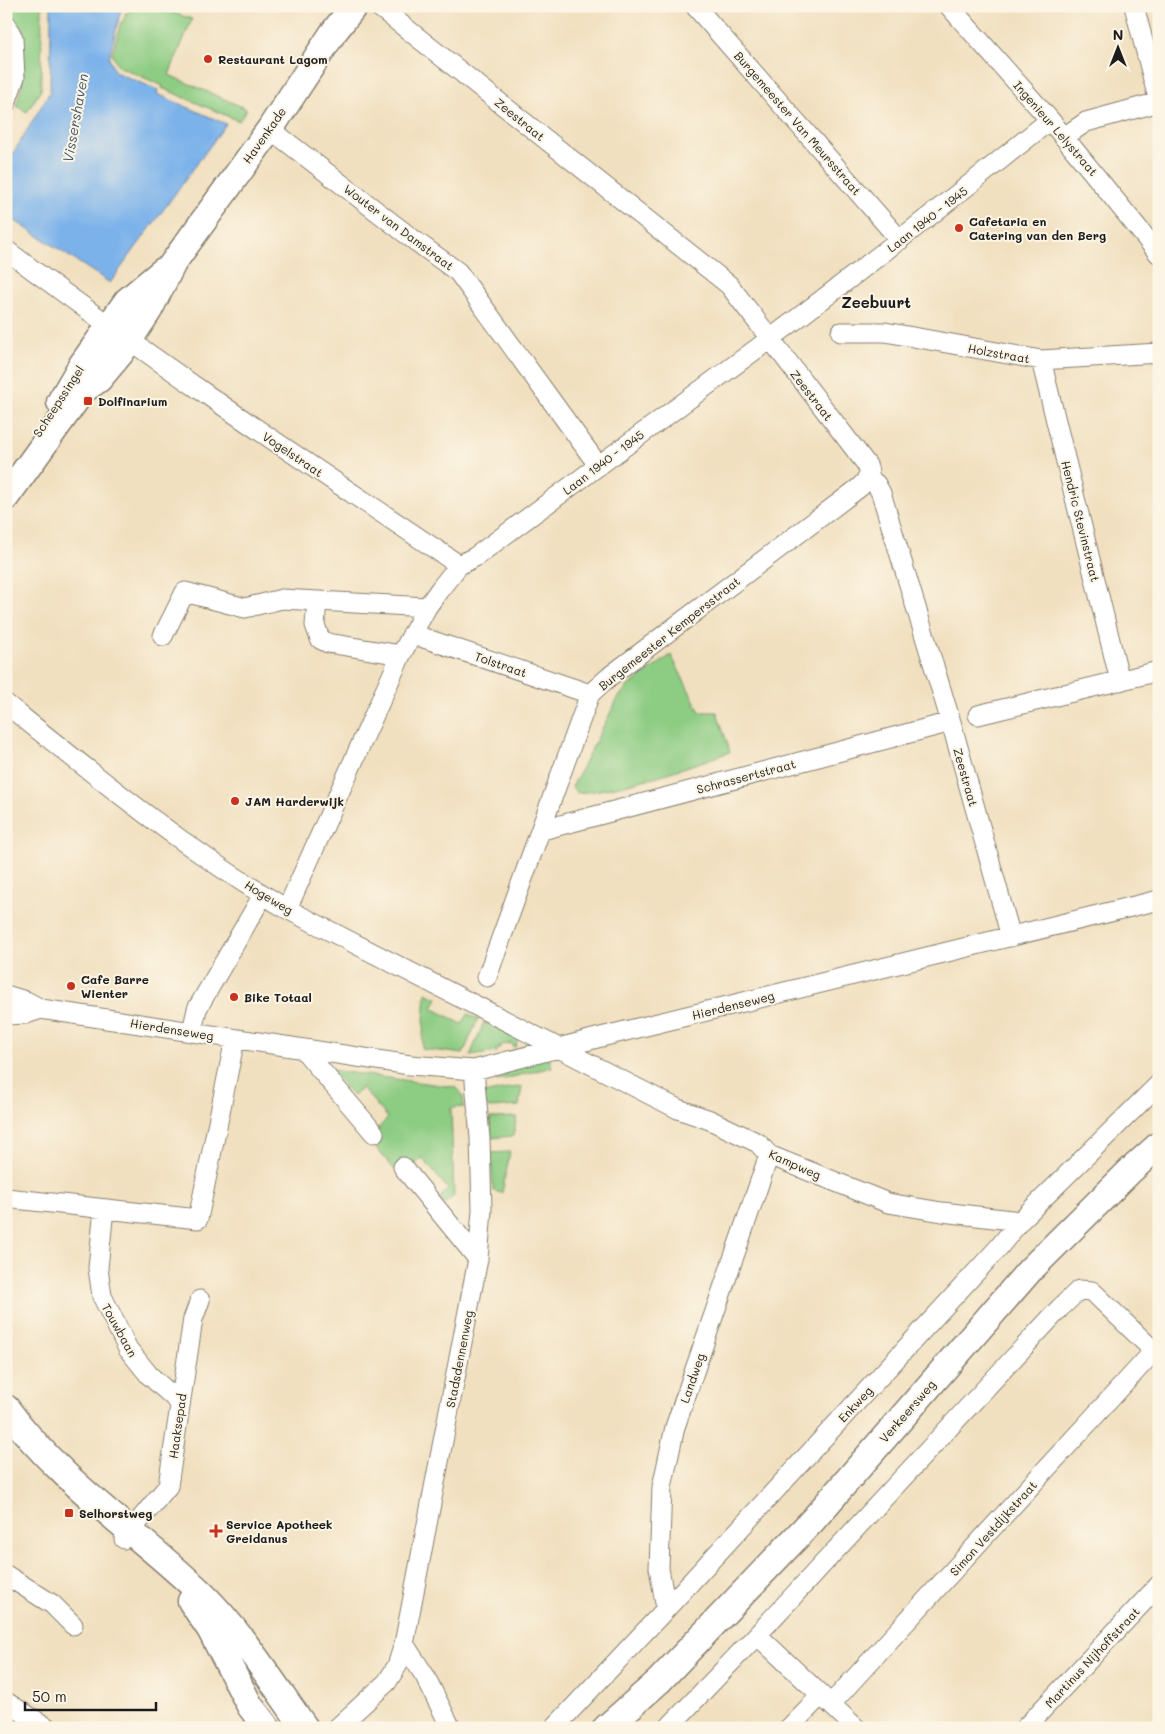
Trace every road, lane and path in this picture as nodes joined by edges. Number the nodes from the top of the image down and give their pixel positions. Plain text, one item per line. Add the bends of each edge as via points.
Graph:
1 (354, 6) edge
2 (378, 6) edge
3 (695, 6) edge
4 (949, 6) edge
5 (1134, 6) edge
6 (6, 24) edge
7 (1159, 102) edge
8 (6, 103) edge
9 (1050, 120) junction
10 (270, 129) junction
11 (1064, 137) junction
12 (900, 240) junction
13 (6, 250) edge
14 (1159, 254) edge
15 (120, 332) junction
16 (841, 332) dead end
17 (770, 339) junction
18 (1159, 354) edge
19 (1041, 360) junction
20 (598, 464) junction
21 (6, 476) edge
22 (868, 478) junction
23 (6, 497) edge
24 (459, 565) junction
25 (317, 600) junction
26 (427, 607) junction
27 (412, 634) junction
28 (163, 636) dead end
29 (400, 655) junction
30 (1159, 671) edge
31 (1120, 681) junction
32 (590, 694) junction
33 (6, 704) edge
34 (978, 715) dead end
35 (951, 722) junction
36 (542, 830) junction
37 (264, 895) junction
38 (1159, 900) edge
39 (287, 909) junction
40 (1011, 937) junction
41 (487, 977) dead end
42 (6, 995) edge
43 (41, 1010) junction
44 (6, 1015) edge
45 (192, 1031) junction
46 (235, 1039) junction
47 (558, 1048) junction
48 (303, 1049) junction
49 (474, 1070) junction
50 (1159, 1084) edge
51 (374, 1134) dead end
52 (1159, 1145) edge
53 (769, 1155) junction
54 (403, 1167) dead end
55 (6, 1198) edge
56 (104, 1209) junction
57 (1020, 1221) junction
58 (478, 1259) junction
59 (200, 1300) dead end
60 (1157, 1354) edge
61 (180, 1403) junction
62 (6, 1408) edge
63 (6, 1429) edge
64 (128, 1534) junction
65 (6, 1575) edge
66 (1159, 1585) edge
67 (666, 1609) junction
68 (72, 1625) dead end
69 (757, 1635) junction
70 (404, 1644) junction
71 (659, 1681) junction
72 (826, 1700) junction
73 (6, 1702) edge
74 (48, 1728) edge
75 (267, 1728) edge
76 (305, 1728) edge
77 (337, 1728) edge
78 (451, 1728) edge
79 (554, 1728) edge
80 (606, 1728) edge
81 (623, 1728) edge
82 (668, 1728) edge
83 (789, 1728) edge
84 (856, 1728) edge
85 (1025, 1728) edge

1 - 10 street, Havenkade
2 - 17 street, Zeestraat via 729,286
3 - 12 street, Burgemeester Van Meursstraat
4 - 9 street, Ingenieur Lelystraat
5 - 7 street
6 - 8 street via 13,38 14,77
7 - 11 street via 1086,122
9 - 11 street, Ingenieur Lelystraat
9 - 12 street, Laan 1940 - 1945
10 - 15 street, Havenkade via 173,263 149,310
10 - 20 street, Wouter van Damstraat via 458,272
11 - 14 street, Ingenieur Lelystraat
12 - 17 street, Laan 1940 - 1945
13 - 15 street, Vogelstraat
15 - 21 street, Scheepssingel via 81,366 59,404
15 - 23 street, Scheepssingel via 120,354 99,379 83,390
15 - 24 street, Vogelstraat
16 - 19 street, Holzstraat via 885,332
17 - 20 street, Laan 1940 - 1945
17 - 22 street, Zeestraat via 867,464
18 - 19 street, Holzstraat
19 - 31 street, Hendric Stevinstraat
20 - 24 street, Laan 1940 - 1945 via 475,557
22 - 32 street, Burgemeester Kempersstraat
22 - 35 street, Zeestraat via 881,493
24 - 26 street, Laan 1940 - 1945
25 - 26 street
25 - 28 street via 282,599 245,608 184,592
25 - 29 street via 314,625 320,638 328,643
26 - 27 street, Laan 1940 - 1945
27 - 29 street, Laan 1940 - 1945
27 - 32 street, Tolstraat
29 - 39 street, Laan 1940 - 1945
30 - 31 street
31 - 34 street
32 - 36 street, Burgemeester Kempersstraat
33 - 37 street, Hogeweg via 175,837
35 - 36 street, Schrassertstraat
35 - 40 street, Zeestraat
36 - 41 street, Burgemeester Kempersstraat
37 - 39 street, Hogeweg
37 - 45 street via 197,1010
38 - 40 street, Hierdenseweg
39 - 47 street, Hogeweg
40 - 47 street, Hierdenseweg
42 - 43 street, Hierdenseweg
43 - 44 street, Hierdenseweg
43 - 45 street, Hierdenseweg
45 - 46 street, Hierdenseweg
46 - 48 street, Hierdenseweg
46 - 56 street via 198,1219
47 - 49 street, Hierdenseweg
47 - 53 street, Kampweg via 678,1110 710,1120 758,1143
48 - 49 street, Hierdenseweg via 410,1065
48 - 51 street
49 - 58 street, Stadsdennenweg via 480,1138
50 - 57 street, Enkweg
52 - 71 street, Verkeersweg via 1030,1270 812,1521
53 - 57 street, Kampweg via 888,1203
53 - 67 street, Landweg via 675,1427 662,1487 659,1568
54 - 58 street
55 - 56 street
56 - 61 street, Touwbaan via 98,1268 102,1296 128,1349 149,1375
57 - 67 street, Enkweg
58 - 70 street, Stadsdennenweg
59 - 61 street, Haaksepad via 192,1319
60 - 69 street via 1092,1291 1079,1290
60 - 72 street, Simon Vestdijkstraat
61 - 64 street, Haaksepad via 168,1486
62 - 64 street via 41,1452
63 - 64 street via 31,1456
64 - 75 street via 194,1604 250,1706
64 - 76 street via 219,1611
65 - 68 street via 52,1604
66 - 85 street, Martinus Nijhoffstraat
67 - 79 street, Enkweg
69 - 72 street
69 - 82 street
70 - 77 street, Stadsdennenweg via 398,1666 386,1682
70 - 78 street via 425,1676
71 - 80 street, Verkeersweg
71 - 81 street, Verkeersweg
72 - 83 street, Simon Vestdijkstraat
72 - 84 street
73 - 74 street

